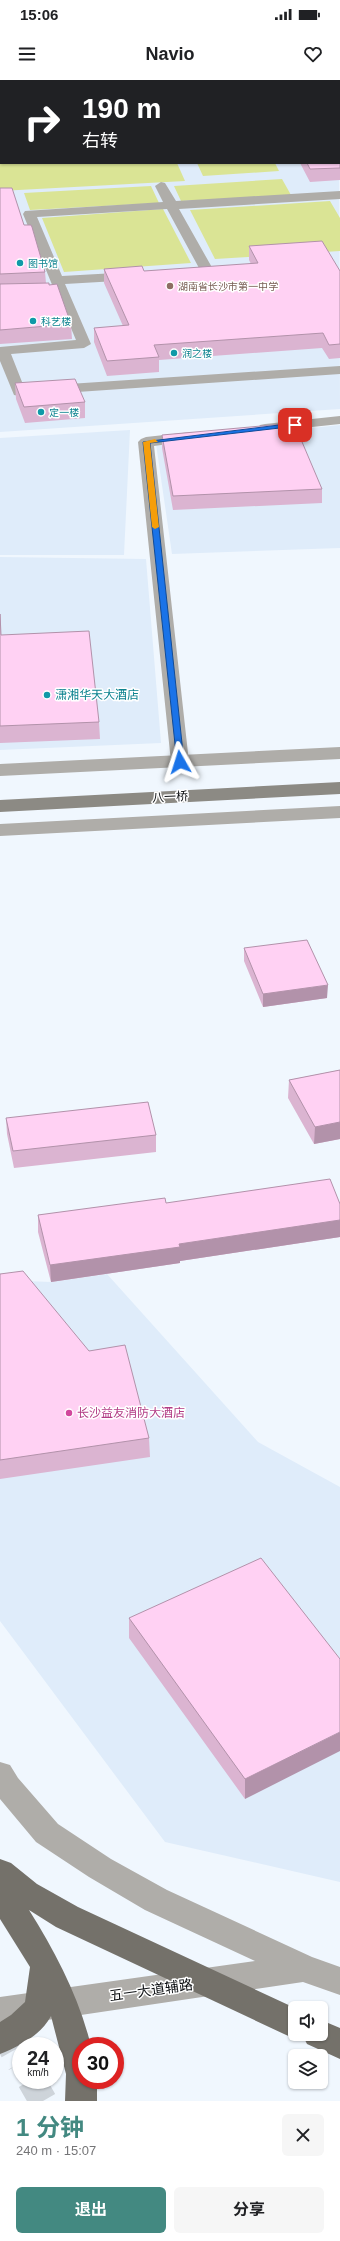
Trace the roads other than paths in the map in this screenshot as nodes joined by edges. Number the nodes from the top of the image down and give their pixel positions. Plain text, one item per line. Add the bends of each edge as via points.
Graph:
1 (161, 186) dead end
2 (340, 195) edge
3 (171, 205) junction
4 (168, 274) edge
5 (144, 275) edge
6 (59, 285) junction
7 (0, 294) edge
8 (340, 370) edge
9 (340, 420) edge
10 (247, 430) edge
11 (208, 435) edge
12 (340, 753) edge
13 (180, 762) junction
14 (0, 770) edge
15 (340, 774) edge
16 (340, 788) edge
17 (0, 792) edge
18 (0, 806) edge
19 (340, 812) edge
20 (0, 830) edge
21 (0, 1774) edge
22 (0, 1872) edge
23 (0, 1893) edge
24 (45, 1968) junction
25 (303, 1968) junction
26 (340, 1981) edge
27 (0, 2012) edge
28 (288, 2021) edge
29 (74, 2037) edge
30 (0, 2039) edge
31 (328, 2039) edge
32 (340, 2044) edge
33 (81, 2089) edge
34 (81, 2101) edge

1 - 3 street
2 - 3 street
3 - 4 street via 207,271
3 - 6 street via 29,214
5 - 6 street
6 - 7 street
6 - 8 street via 84,344 3,350 19,392
9 - 10 street
11 - 13 street via 146,442
12 - 13 street
13 - 14 street
15 - 17 main road, 八一桥
16 - 18 main road, 八一桥
19 - 20 street
21 - 25 street via 47,1833 100,1868 156,1900
22 - 28 main road via 26,1893 67,1917
23 - 24 main road via 33,1944
24 - 29 main road via 56,1988
24 - 30 main road via 44,1992 38,2013 22,2027
25 - 26 street
25 - 27 street, 五一大道辅路
31 - 32 main road
33 - 34 main road

